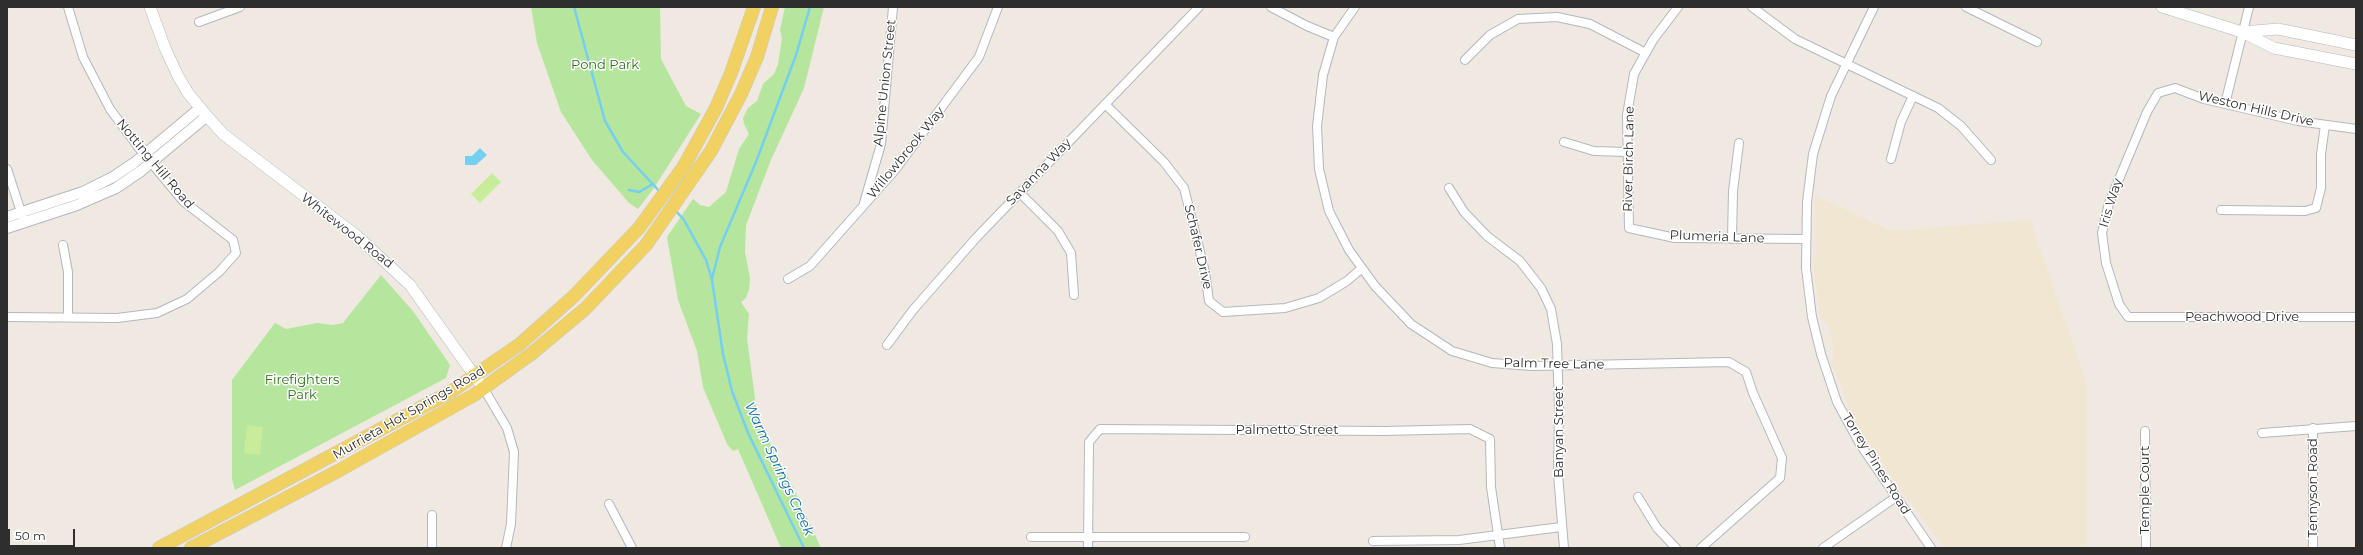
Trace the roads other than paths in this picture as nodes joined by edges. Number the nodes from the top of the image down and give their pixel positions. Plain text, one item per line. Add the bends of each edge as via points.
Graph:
1 (68, 7) edge
2 (150, 7) edge
3 (240, 7) edge
4 (754, 7) edge
5 (772, 7) edge
6 (892, 7) edge
7 (998, 7) edge
8 (1199, 7) edge
9 (1271, 7) edge
10 (1355, 7) edge
11 (1678, 7) edge
12 (1752, 7) edge
13 (1874, 7) edge
14 (1966, 7) edge
15 (2162, 7) edge
16 (2249, 7) edge
17 (199, 22) dead end
18 (2242, 32) junction
19 (1334, 37) junction
20 (2036, 42) dead end
21 (2356, 45) edge
22 (1646, 53) junction
23 (2356, 56) edge
24 (1465, 60) dead end
25 (2342, 62) junction
26 (1846, 64) junction
27 (2356, 64) edge
28 (2158, 93) joint
29 (1913, 96) junction
30 (1105, 104) junction
31 (2225, 104) junction
32 (204, 112) junction
33 (2325, 125) junction
34 (2356, 129) edge
35 (1564, 142) dead end
36 (1739, 143) dead end
37 (1627, 152) junction
38 (145, 155) junction
39 (1892, 159) dead end
40 (1991, 160) dead end
41 (151, 163) junction
42 (7, 169) edge
43 (1449, 188) dead end
44 (1020, 193) junction
45 (864, 206) junction
46 (2221, 210) dead end
47 (21, 212) junction
48 (7, 217) edge
49 (24, 223) junction
50 (7, 228) edge
51 (1629, 228) joint
52 (1732, 239) junction
53 (1806, 239) junction
54 (63, 245) dead end
55 (1362, 268) junction
56 (788, 280) dead end
57 (1074, 295) dead end
58 (68, 316) junction
59 (7, 317) edge
60 (2128, 317) joint
61 (2356, 317) edge
62 (887, 345) dead end
63 (1558, 366) junction
64 (475, 376) junction
65 (484, 389) junction
66 (2356, 426) edge
67 (2313, 428) junction
68 (2145, 431) dead end
69 (2262, 432) dead end
70 (1638, 497) dead end
71 (1896, 497) junction
72 (609, 504) dead end
73 (432, 515) dead end
74 (1561, 527) junction
75 (1499, 535) junction
76 (1031, 537) dead end
77 (1088, 537) junction
78 (1245, 537) dead end
79 (1373, 542) dead end
80 (159, 548) edge
81 (191, 548) edge
82 (432, 548) edge
83 (506, 548) edge
84 (632, 548) edge
85 (1088, 548) edge
86 (1500, 548) edge
87 (1564, 548) edge
88 (1676, 548) edge
89 (1701, 548) edge
90 (1823, 548) edge
91 (1931, 548) edge
92 (2146, 548) edge
93 (2313, 548) edge

1 - 38 street, Notting Hill Road via 92,76 110,109
2 - 32 main road, Whitewood Road via 178,76
3 - 17 street
4 - 64 main road, Murrieta Hot Springs Road via 732,73 716,108 674,180 651,213 621,249 574,296 520,344
5 - 65 main road, Murrieta Hot Springs Road via 757,57 741,94 711,151 660,226 615,279 585,309
6 - 45 street, Alpine Union Street via 881,144
7 - 45 street, Willowbrook Way via 979,57 895,170
8 - 30 street, Savanna Way
9 - 19 street
10 - 19 street, Palm Tree Lane
11 - 22 street, River Birch Lane
12 - 26 street via 1796,39
13 - 26 street, Torrey Pines Road
14 - 20 street
15 - 18 main road
16 - 18 street
18 - 21 main road via 2278,29
18 - 25 main road via 2274,48
18 - 31 street
19 - 55 street, Palm Tree Lane via 1323,75 1317,126 1320,169 1329,211 1349,250
22 - 24 street via 1590,24 1558,17 1518,19 1490,36
22 - 37 street, River Birch Lane via 1634,74 1627,115
23 - 25 main road via 2343,58
25 - 27 main road
26 - 29 street
26 - 53 street, Torrey Pines Road via 1831,96 1813,154 1807,202
28 - 31 street, Weston Hills Drive via 2176,88
28 - 60 street, Iris Way via 2147,112 2109,203 2102,233 2106,264 2118,304
29 - 39 street via 1901,122
29 - 40 street via 1938,108 1961,126
30 - 44 street, Savanna Way
30 - 55 street, Schafer Drive via 1164,162 1184,188 1206,272 1209,301 1223,312 1285,308 1320,298
31 - 33 street, Weston Hills Drive
32 - 38 street
32 - 41 street
32 - 64 main road, Whitewood Road via 223,134 252,158 357,236 386,261 410,285
33 - 34 street, Weston Hills Drive
33 - 46 street via 2316,208
35 - 37 street via 1594,151
36 - 52 street
37 - 51 street, River Birch Lane
38 - 41 street, Notting Hill Road
38 - 47 street via 97,186
41 - 49 street via 105,193
41 - 58 street, Notting Hill Road via 183,201 233,240 236,253 219,272 172,308 138,316
42 - 47 street
43 - 63 street, Banyan Street via 1464,212 1487,236 1520,261 1541,288 1551,309
44 - 57 street via 1058,231 1071,253
44 - 62 street, Savanna Way via 918,304
45 - 56 street, Willowbrook Way via 810,266
47 - 48 street
47 - 49 street
49 - 50 street
51 - 52 street, Plumeria Lane via 1675,238
52 - 53 street, Plumeria Lane
53 - 71 street, Torrey Pines Road via 1806,268 1812,317 1837,402 1860,444
54 - 58 street via 68,272
55 - 63 street, Palm Tree Lane via 1375,286 1411,324 1452,352 1492,363
58 - 59 street, Notting Hill Road
60 - 61 street, Peachwood Drive
63 - 74 street, Banyan Street
63 - 89 street, Palm Tree Lane via 1729,362 1746,372 1782,458 1780,478
64 - 65 main road, Whitewood Road
64 - 80 main road, Murrieta Hot Springs Road via 335,455
65 - 81 main road, Murrieta Hot Springs Road via 345,467
65 - 83 street, Whitewood Road via 504,422 514,452 511,524
66 - 67 street
67 - 69 street
67 - 93 street, Tennyson Road
68 - 92 street, Temple Court
70 - 88 street via 1657,528
71 - 90 street
71 - 91 street, Torrey Pines Road
72 - 84 street
73 - 82 street
74 - 75 street
74 - 87 street, Banyan Street
75 - 77 street, Palmetto Street via 1492,487 1490,438 1470,429 1100,429 1089,442
75 - 79 street via 1459,540
75 - 86 street
76 - 77 street
77 - 78 street
77 - 85 street

